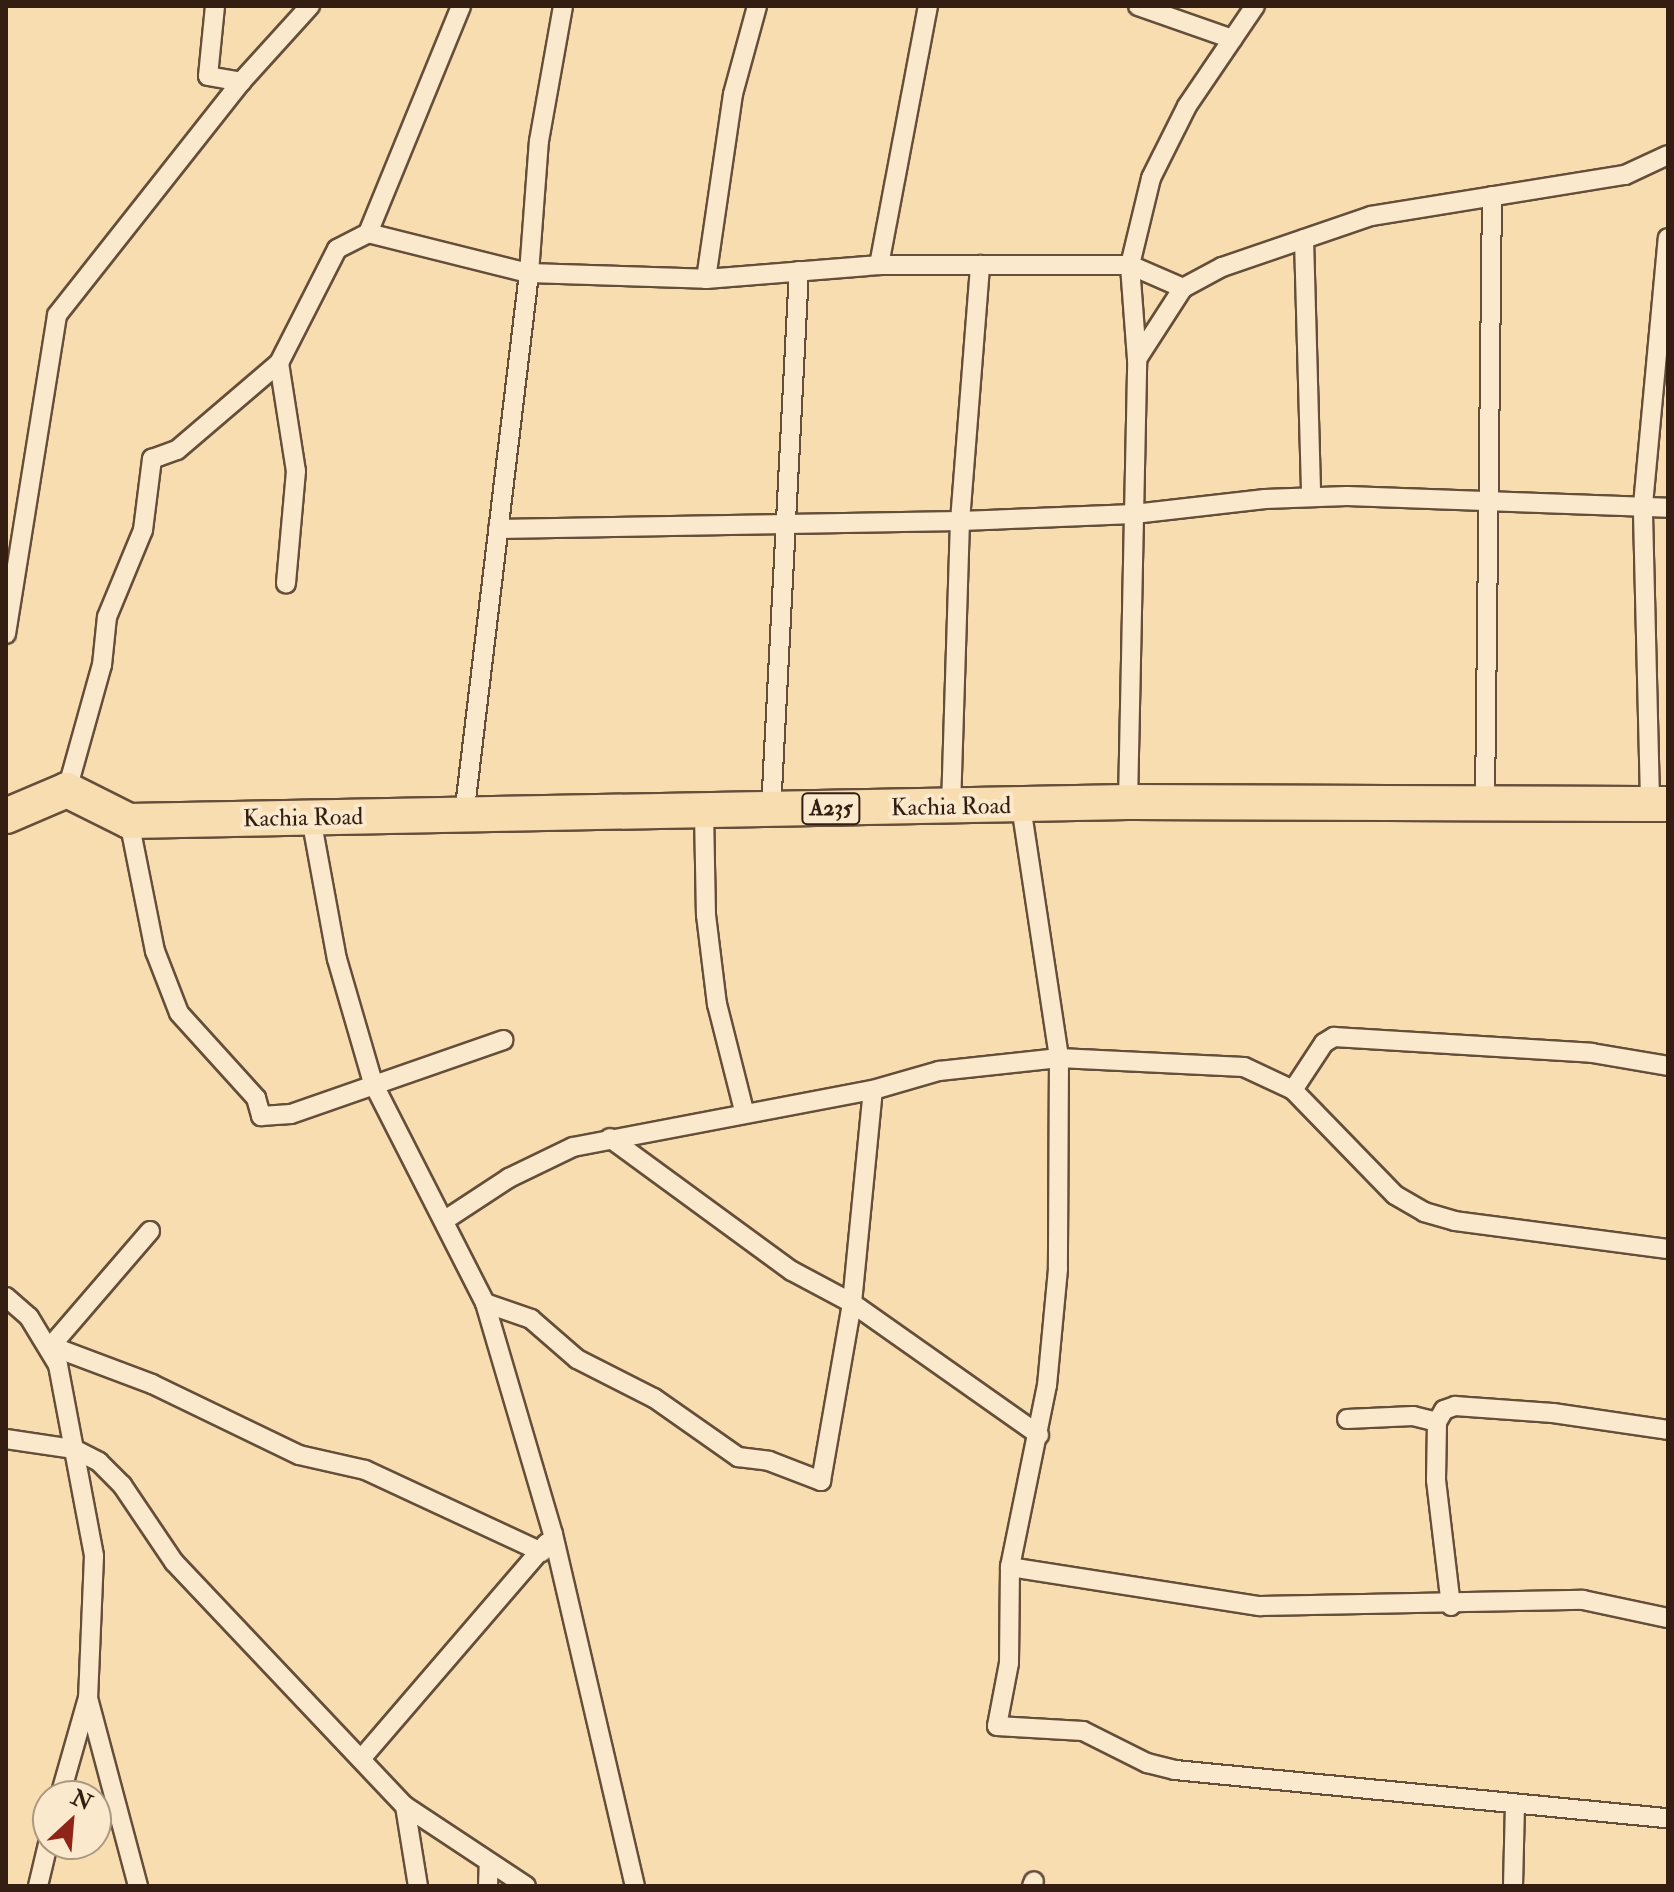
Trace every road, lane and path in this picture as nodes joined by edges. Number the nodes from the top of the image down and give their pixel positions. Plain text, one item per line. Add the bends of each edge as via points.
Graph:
1 (215, 6) edge
2 (310, 6) edge
3 (461, 6) edge
4 (563, 6) edge
5 (757, 6) edge
6 (928, 6) edge
7 (1138, 6) edge
8 (1255, 6) edge
9 (1232, 39) junction
10 (241, 82) junction
11 (1668, 155) edge
12 (1492, 196) junction
13 (368, 233) junction
14 (1668, 238) edge
15 (1304, 239) junction
16 (1668, 248) edge
17 (879, 265) junction
18 (980, 265) junction
19 (1130, 265) junction
20 (799, 271) junction
21 (529, 273) junction
22 (706, 279) junction
23 (1183, 288) junction
24 (1137, 359) junction
25 (279, 363) junction
26 (1311, 497) junction
27 (1486, 504) junction
28 (1643, 505) junction
29 (1668, 508) edge
30 (1134, 514) junction
31 (960, 521) junction
32 (786, 527) junction
33 (498, 529) junction
34 (15, 540) edge
35 (286, 584) dead end
36 (6, 634) edge
37 (67, 790) junction
38 (1485, 801) junction
39 (1128, 802) junction
40 (1659, 802) edge
41 (1021, 806) junction
42 (951, 807) junction
43 (771, 810) junction
44 (704, 812) junction
45 (6, 816) edge
46 (464, 816) junction
47 (311, 818) junction
48 (129, 821) junction
49 (504, 1040) dead end
50 (1059, 1058) junction
51 (1668, 1066) edge
52 (373, 1083) junction
53 (873, 1090) junction
54 (1293, 1090) junction
55 (744, 1111) junction
56 (610, 1138) junction
57 (445, 1220) junction
58 (150, 1231) dead end
59 (1668, 1249) edge
60 (6, 1297) edge
61 (485, 1303) junction
62 (852, 1303) junction
63 (51, 1346) junction
64 (1347, 1419) dead end
65 (1437, 1422) junction
66 (1668, 1430) edge
67 (1039, 1435) junction
68 (6, 1439) edge
69 (74, 1449) junction
70 (553, 1534) junction
71 (542, 1552) junction
72 (1010, 1567) junction
73 (1451, 1606) junction
74 (1668, 1618) edge
75 (88, 1698) junction
76 (361, 1759) junction
77 (65, 1780) edge
78 (1515, 1804) junction
79 (405, 1806) junction
80 (1668, 1818) edge
81 (44, 1860) edge
82 (489, 1863) junction
83 (38, 1886) edge
84 (138, 1886) edge
85 (418, 1886) edge
86 (488, 1886) edge
87 (526, 1886) edge
88 (635, 1886) edge
89 (1513, 1886) edge

1 - 10 street via 208,76
2 - 10 street
3 - 13 street
4 - 21 street via 539,141
5 - 22 street via 733,94
6 - 17 street
7 - 9 street
8 - 9 street
9 - 19 street via 1187,106 1151,178
10 - 34 street via 57,315
11 - 12 street via 1625,175
12 - 15 street via 1371,216
12 - 27 street
13 - 21 street
13 - 25 street via 337,249
14 - 16 street
15 - 23 street via 1222,267
15 - 26 street
16 - 28 street
17 - 18 street
17 - 20 street
18 - 19 street
18 - 31 street
19 - 23 street
19 - 24 street
20 - 22 street
20 - 32 street
21 - 22 street
21 - 33 street
23 - 24 street
24 - 30 street
25 - 35 street via 296,471
25 - 37 street via 177,450 152,459 143,530 107,617 102,665
26 - 27 street
26 - 30 street
27 - 28 street
27 - 38 street
28 - 29 street
28 - 40 street
30 - 31 street
30 - 39 street
31 - 32 street
31 - 42 street
32 - 33 street
32 - 43 street
33 - 46 street
34 - 36 street
37 - 45 highway
37 - 48 highway, Kachia Road / A235
38 - 39 highway, Kachia Road / A235
38 - 40 highway, Kachia Road / A235
39 - 41 highway, Kachia Road / A235
41 - 42 highway, Kachia Road / A235
41 - 50 street
42 - 43 highway, Kachia Road / A235
43 - 44 highway, Kachia Road / A235
44 - 46 highway, Kachia Road / A235
44 - 55 street via 706,915 717,1004
46 - 47 highway, Kachia Road / A235
47 - 48 highway, Kachia Road / A235
47 - 52 street via 337,959
48 - 52 street via 155,951 179,1013 256,1098 261,1116 291,1114
49 - 52 street
50 - 53 street via 939,1071
50 - 54 street via 1244,1067
50 - 67 street via 1058,1269
51 - 54 street via 1592,1053 1334,1037 1324,1043
52 - 57 street
53 - 55 street
53 - 62 street
54 - 59 street via 1395,1195 1424,1212 1455,1221
55 - 56 street
56 - 57 street via 573,1147 509,1178
56 - 62 street via 792,1271
57 - 61 street
58 - 63 street
60 - 63 street
61 - 62 street via 531,1319 565,1351 654,1398 738,1457 769,1461 821,1481
61 - 70 street
62 - 67 street
63 - 69 street
63 - 71 street via 152,1384 299,1455 365,1470
64 - 65 street via 1413,1416
65 - 66 street via 1444,1410 1455,1406
65 - 73 street via 1436,1480
67 - 72 street
68 - 69 street
69 - 75 street via 94,1556
69 - 76 street via 99,1462 122,1485 174,1562
70 - 71 street
70 - 88 street
71 - 76 street
72 - 73 street via 1260,1606
72 - 78 street via 1009,1663 997,1726 1083,1731 1147,1763 1175,1770
73 - 74 street via 1583,1600
75 - 77 street
75 - 84 street
76 - 79 street
78 - 80 street
78 - 89 street
79 - 82 street
79 - 85 street
81 - 83 street
82 - 86 street
82 - 87 street

